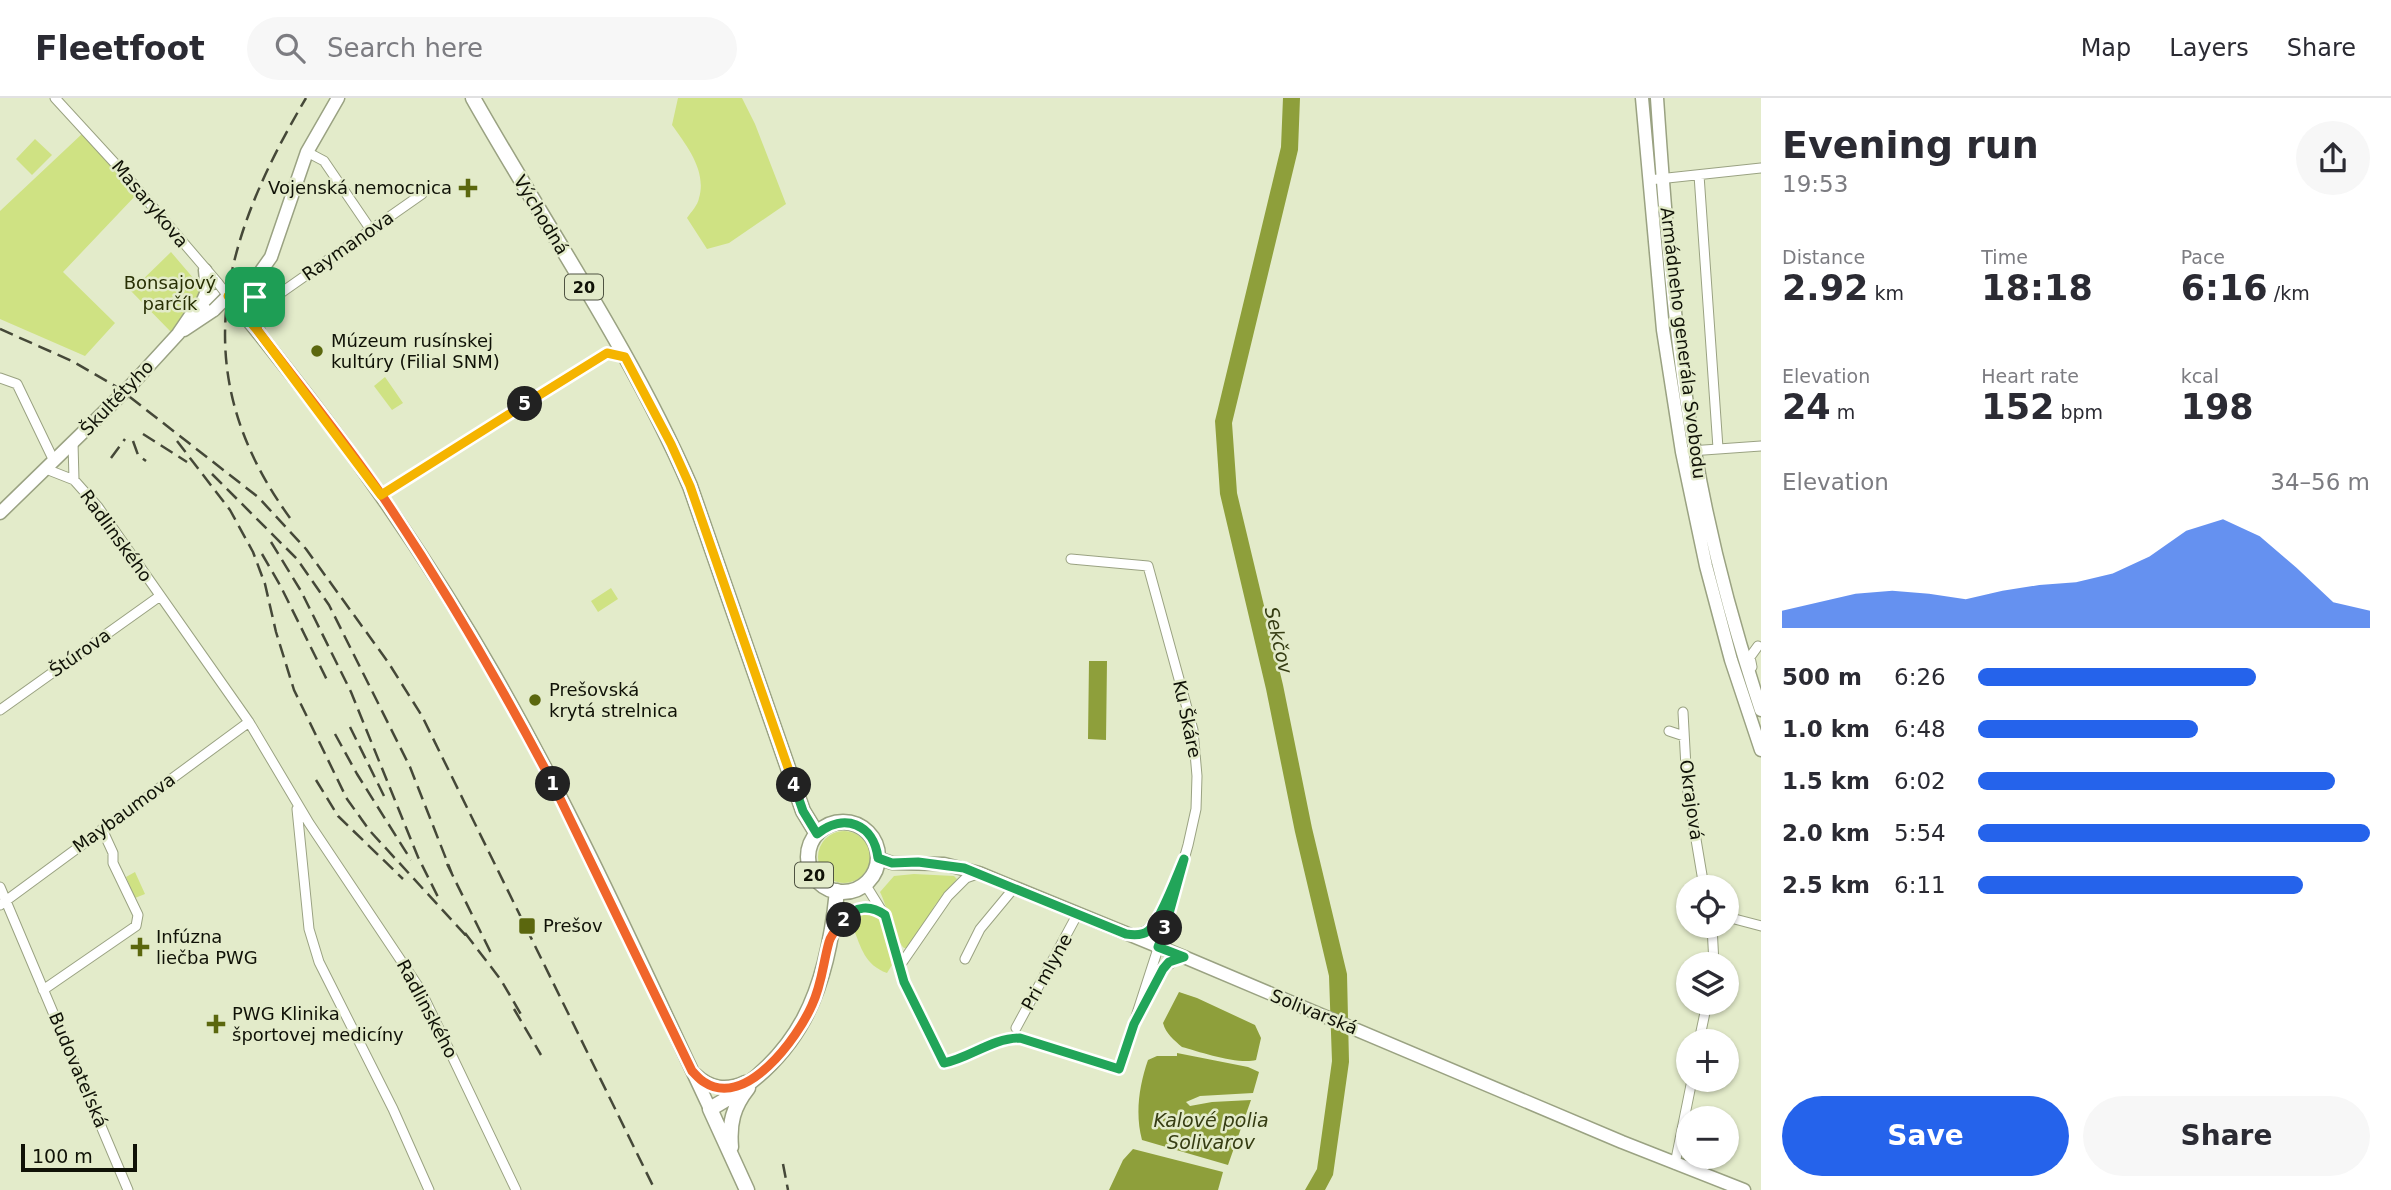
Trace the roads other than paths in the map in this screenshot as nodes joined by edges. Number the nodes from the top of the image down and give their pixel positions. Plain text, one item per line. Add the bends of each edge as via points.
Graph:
1 (338, 98) edge
2 (473, 98) edge
3 (1643, 98) edge
4 (1657, 98) edge
5 (57, 99) edge
6 (307, 152) junction
7 (1761, 168) edge
8 (1699, 175) junction
9 (1663, 178) junction
10 (1649, 180) junction
11 (422, 194) dead end
12 (371, 230) junction
13 (205, 270) junction
14 (255, 278) junction
15 (221, 292) junction
16 (275, 297) dead end
17 (201, 305) junction
18 (258, 331) junction
19 (178, 334) junction
20 (612, 335) junction
21 (607, 353) junction
22 (625, 357) junction
23 (0, 378) edge
24 (73, 443) junction
25 (1761, 446) edge
26 (1718, 447) junction
27 (1688, 451) junction
28 (50, 465) junction
29 (74, 480) junction
30 (381, 495) junction
31 (0, 513) edge
32 (1071, 559) dead end
33 (1710, 582) junction
34 (160, 597) junction
35 (1736, 628) junction
36 (1760, 645) edge
37 (1741, 651) junction
38 (1731, 660) junction
39 (1760, 708) edge
40 (0, 710) edge
41 (1683, 712) dead end
42 (249, 722) junction
43 (1669, 731) dead end
44 (1684, 737) junction
45 (1761, 750) edge
46 (297, 803) junction
47 (102, 830) junction
48 (817, 834) junction
49 (878, 858) junction
50 (1184, 859) junction
51 (979, 873) junction
52 (1702, 875) edge
53 (865, 884) junction
54 (0, 887) edge
55 (1014, 888) junction
56 (837, 891) junction
57 (3, 903) edge
58 (885, 915) junction
59 (1077, 915) junction
60 (1739, 920) edge
61 (1761, 926) edge
62 (1126, 934) junction
63 (829, 939) junction
64 (1158, 947) junction
65 (1184, 957) junction
66 (965, 959) dead end
67 (899, 967) junction
68 (43, 989) junction
69 (1134, 1024) junction
70 (1016, 1028) dead end
71 (692, 1071) junction
72 (758, 1077) junction
73 (1690, 1092) edge
74 (710, 1109) junction
75 (732, 1156) junction
76 (1675, 1164) junction
77 (128, 1190) edge
78 (429, 1190) edge
79 (516, 1190) edge
80 (747, 1190) edge
81 (1744, 1190) edge

1 - 6 street
2 - 20 main road, Východná / 20
3 - 10 street, Armádneho generála Svobodu
4 - 9 street, Armádneho generála Svobodu
5 - 13 street, Masarykova
6 - 12 street via 324,161
6 - 14 street via 277,244
7 - 8 street
8 - 9 street
8 - 26 street, Armádneho generála Svobodu
9 - 10 street
9 - 27 street, Armádneho generála Svobodu
10 - 27 street, Armádneho generála Svobodu via 1663,330
11 - 12 street, Raymanova
12 - 16 street, Raymanova
13 - 15 street, Masarykova
13 - 17 street via 207,291
14 - 15 street
14 - 18 street
15 - 17 street, Škultétyho
15 - 18 street, Masarykova
15 - 19 street, Škultétyho, bridge via 214,310
17 - 19 street, Škultétyho
18 - 30 street, Masarykova
19 - 24 street, Škultétyho, bridge
20 - 21 street
20 - 22 main road, Východná / 20
21 - 22 street
21 - 30 street
22 - 48 main road, Východná / 20 via 690,486 803,811
23 - 28 street via 18,384
24 - 28 street, Škultétyho
24 - 29 street, Radlinského
25 - 26 street
26 - 27 street
27 - 33 street, Armádneho generála Svobodu
27 - 35 street, Armádneho generála Svobodu
28 - 29 street, Radlinského
28 - 31 street, Škultétyho
29 - 34 street, Radlinského
30 - 71 street, Masarykova via 524,728
32 - 50 street, Ku Škáre via 1149,566 1194,741 1196,809
33 - 37 street via 1732,645
33 - 38 street, Armádneho generála Svobodu
34 - 40 street, Štúrova
34 - 42 street, Radlinského
35 - 36 street via 1745,642
35 - 37 street, Armádneho generála Svobodu
36 - 37 street
36 - 39 street via 1751,657
37 - 38 street
37 - 39 street, Armádneho generála Svobodu
38 - 45 street, Armádneho generála Svobodu
41 - 44 street, Okrajová
42 - 46 street, Radlinského
42 - 47 street, Maybaumova
43 - 44 street
44 - 52 street, Okrajová
46 - 78 street, Radlinského via 309,929 319,962
46 - 79 street, Radlinského via 420,989
47 - 57 street, Maybaumova
47 - 68 street, Budovateľská via 138,915 136,926
48 - 49 main road via 836,823 858,825 873,839
48 - 56 main road, 20 via 809,852 812,872 827,888
49 - 51 street, Solivarská via 892,863 944,864
49 - 53 main road
50 - 62 street via 1150,929
50 - 64 street, Ku Škáre
51 - 55 street, Solivarská
51 - 67 street via 965,878 948,896
53 - 56 main road, 20
53 - 58 street
54 - 57 street, Budovateľská
55 - 59 street, Solivarská
55 - 66 street via 980,929
56 - 63 main road, 20
57 - 68 street, Budovateľská
58 - 63 street via 873,908 855,910
58 - 67 street
59 - 62 street, Solivarská
59 - 70 street, Pri mlyne
60 - 61 street
62 - 64 street, Solivarská
63 - 72 main road, 20 via 812,1006 792,1041
64 - 65 street, Solivarská
64 - 69 street, Ku Škáre
65 - 69 street via 1163,969
65 - 76 street, Solivarská
67 - 69 street via 944,1063 992,1043 1020,1038 1119,1069
68 - 77 street, Budovateľská
71 - 72 street via 717,1087 733,1088
71 - 74 street, Masarykova
72 - 74 main road, 20
72 - 75 main road via 738,1101 731,1118
73 - 76 street
74 - 75 main road
75 - 80 main road
76 - 81 street, Solivarská

